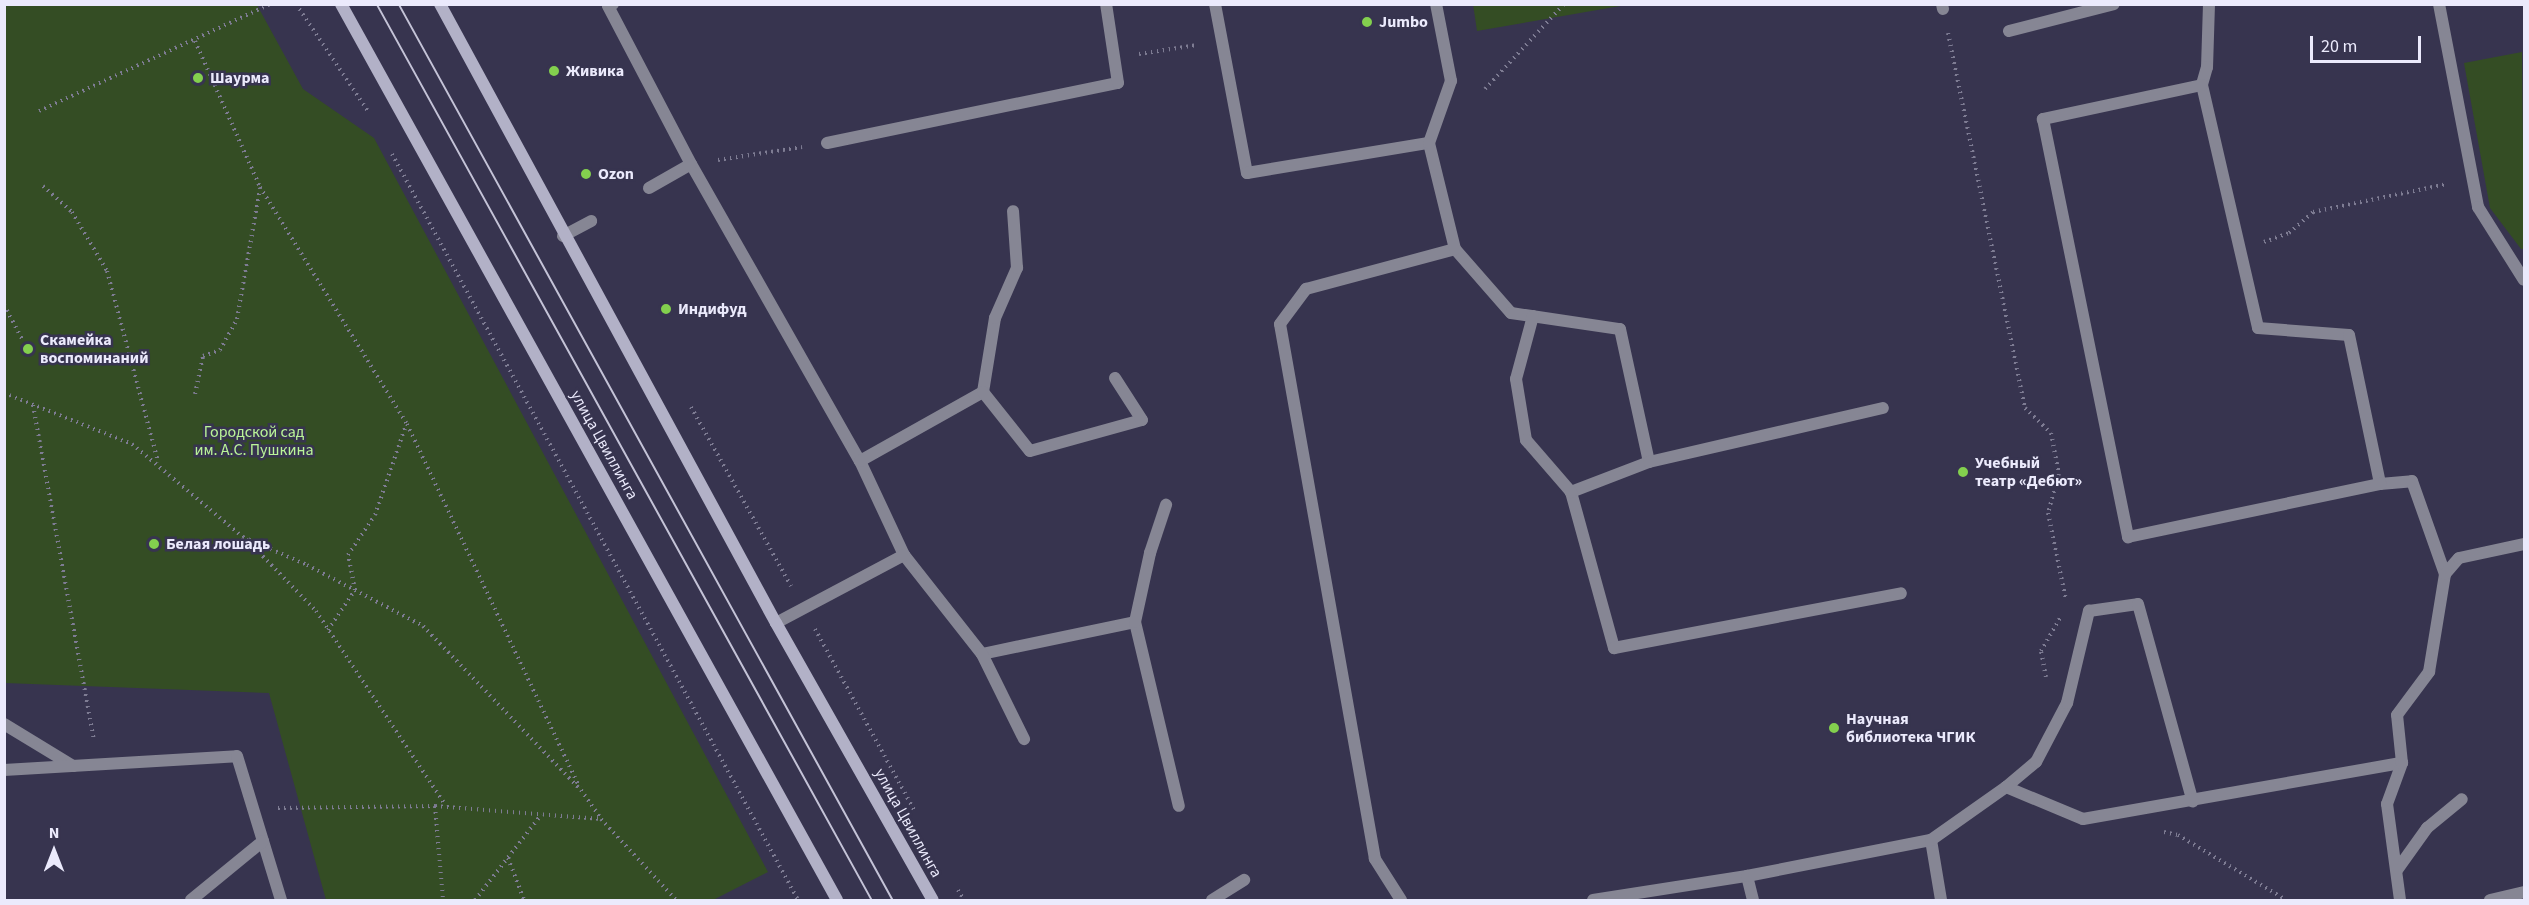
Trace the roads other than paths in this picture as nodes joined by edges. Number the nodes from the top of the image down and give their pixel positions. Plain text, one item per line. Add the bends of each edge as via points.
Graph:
1 (341, 4) edge
2 (440, 4) edge
3 (613, 4) edge
4 (1106, 4) edge
5 (1215, 4) edge
6 (1436, 4) edge
7 (2114, 4) edge
8 (2209, 4) edge
9 (2439, 4) edge
10 (2009, 31) dead end
11 (2202, 85) junction
12 (827, 143) road end
13 (1429, 144) junction
14 (691, 164) junction
15 (649, 188) dead end
16 (1013, 211) dead end
17 (591, 221) dead end
18 (563, 236) junction
19 (1455, 249) junction
20 (2524, 280) edge
21 (1533, 316) junction
22 (1115, 378) dead end
23 (983, 392) junction
24 (1883, 408) dead end
25 (860, 461) junction
26 (1649, 462) junction
27 (2380, 484) junction
28 (1571, 492) junction
29 (1166, 505) dead end
30 (2524, 544) edge
31 (904, 555) junction
32 (2445, 574) junction
33 (1901, 593) dead end
34 (1135, 622) junction
35 (776, 623) junction
36 (982, 654) junction
37 (4, 724) edge
38 (1024, 739) dead end
39 (2402, 763) junction
40 (74, 766) junction
41 (4, 770) edge
42 (2006, 787) junction
43 (2462, 799) dead end
44 (2193, 802) junction
45 (1179, 806) dead end
46 (1931, 840) junction
47 (263, 841) junction
48 (2397, 870) junction
49 (1748, 876) junction
50 (1244, 880) dead end
51 (2524, 892) edge
52 (191, 900) edge
53 (281, 900) edge
54 (837, 900) edge
55 (933, 900) edge
56 (1212, 900) edge
57 (1401, 900) edge
58 (1593, 900) edge
59 (1753, 900) edge
60 (1941, 900) edge
61 (2400, 900) edge
62 (2490, 900) edge

1 - 54 main road, улица Цвиллинга
2 - 18 main road, улица Цвиллинга
3 - 14 lane via 608,6
4 - 12 lane via 1118,83
5 - 13 lane via 1247,173
6 - 13 lane via 1451,81
7 - 10 lane
8 - 11 lane
9 - 20 lane via 2478,207
11 - 27 lane via 2258,328 2349,336
11 - 27 lane via 2043,119 2128,537
13 - 19 lane
14 - 15 lane
14 - 25 lane
16 - 23 lane via 1017,268 995,318
17 - 18 lane
18 - 35 main road, улица Цвиллинга
19 - 21 lane via 1511,313
19 - 57 lane via 1305,289 1280,324 1375,859
21 - 26 lane via 1620,329
21 - 28 lane via 1516,379 1527,440
22 - 23 lane via 1142,420 1030,451
23 - 25 lane
24 - 26 lane
25 - 31 lane
26 - 28 lane
27 - 32 lane via 2412,481
28 - 33 lane via 1614,648
29 - 34 lane via 1150,553
30 - 32 lane via 2459,558
31 - 35 lane
31 - 36 lane
32 - 39 lane via 2429,672 2397,715
34 - 36 lane
34 - 45 lane
35 - 55 main road, улица Цвиллинга
36 - 38 lane
37 - 40 lane
39 - 44 lane
39 - 48 lane via 2387,804
40 - 41 lane
40 - 47 lane via 237,756
42 - 44 lane via 2083,819
42 - 44 lane via 2036,762 2067,703 2089,611 2138,604
42 - 46 lane
43 - 48 lane via 2427,828
46 - 49 lane
46 - 60 lane
47 - 52 lane
47 - 53 lane
48 - 61 lane
49 - 58 lane
49 - 59 lane
50 - 56 lane
51 - 62 lane

